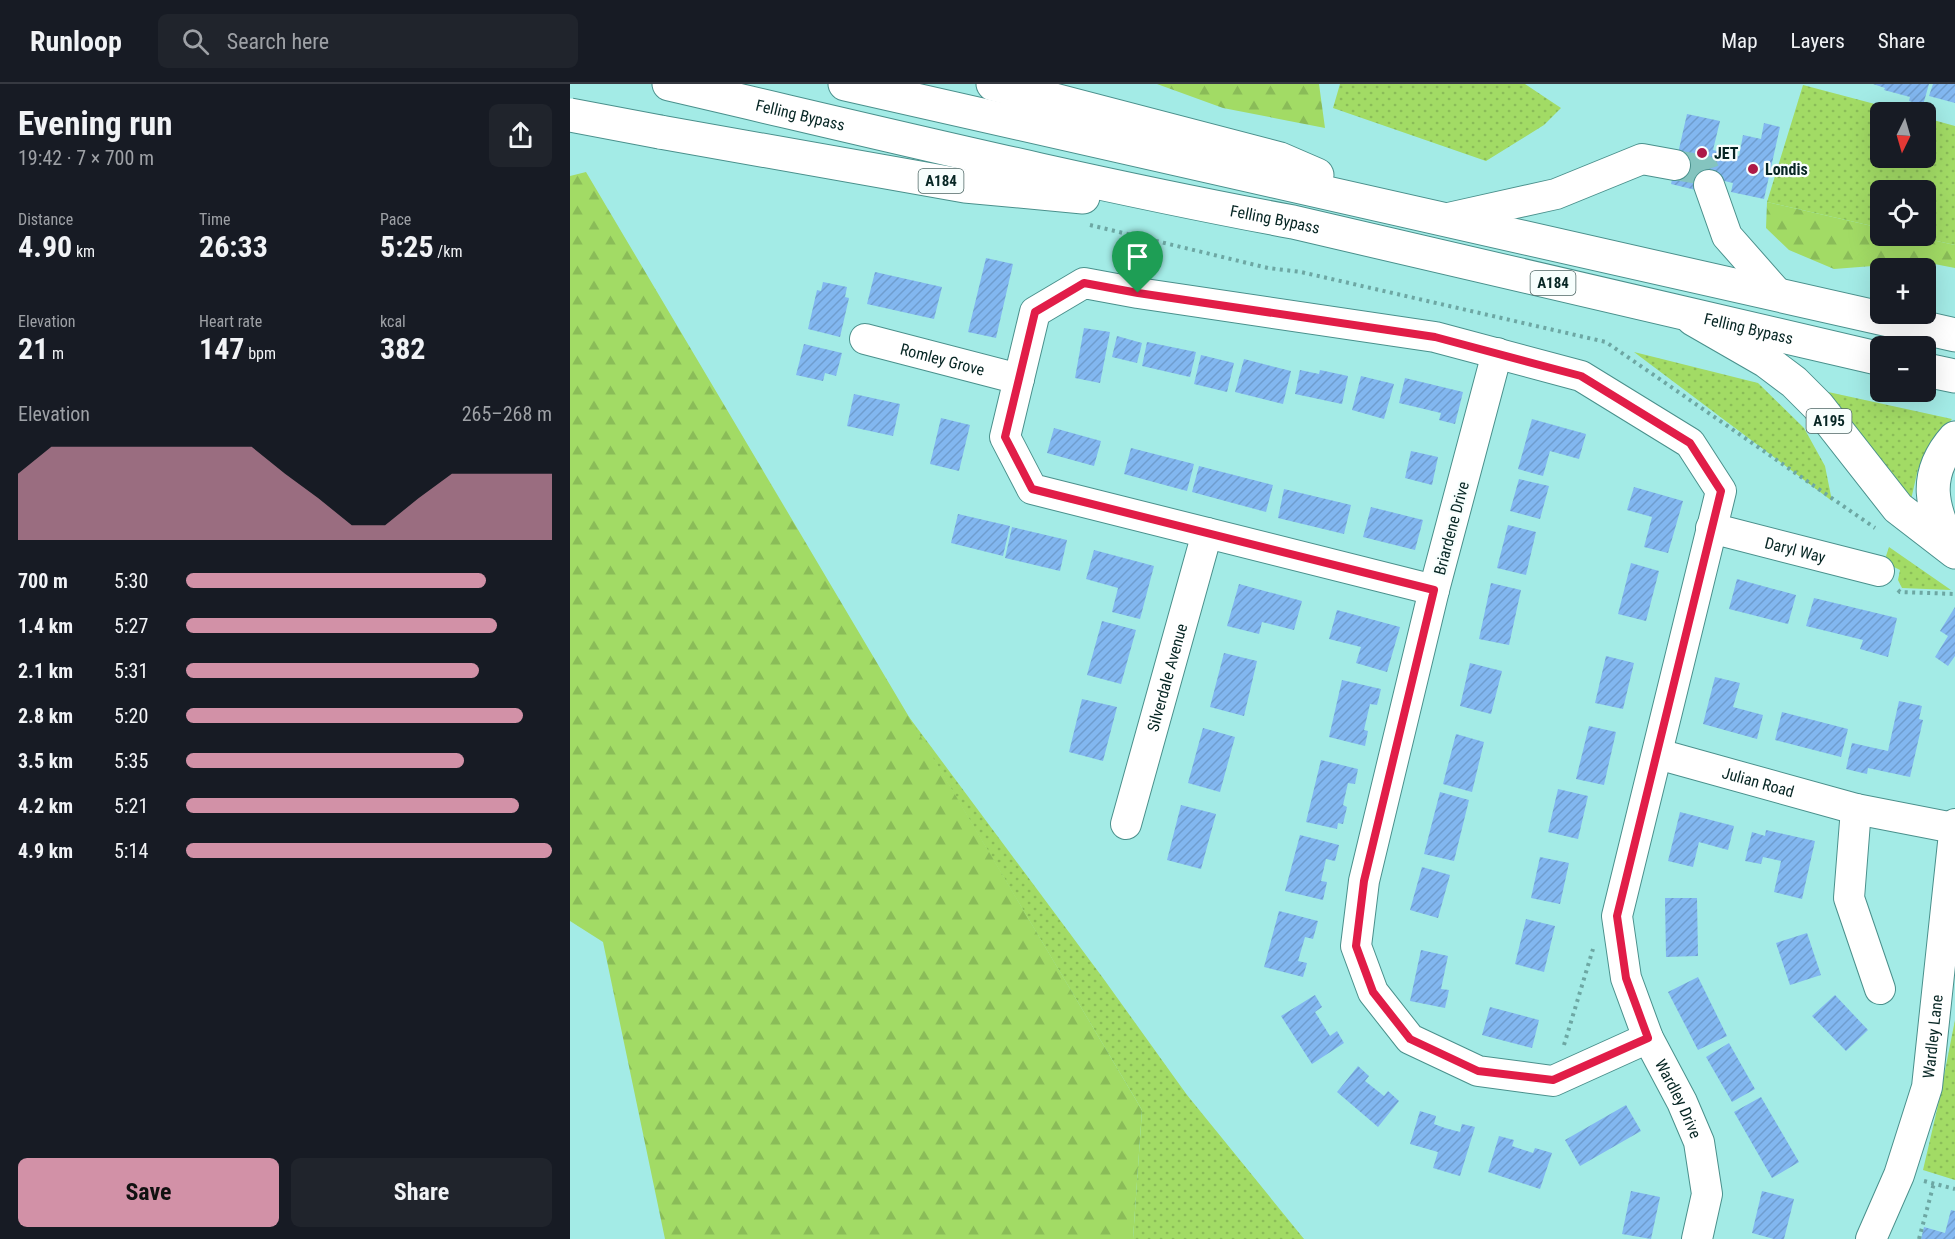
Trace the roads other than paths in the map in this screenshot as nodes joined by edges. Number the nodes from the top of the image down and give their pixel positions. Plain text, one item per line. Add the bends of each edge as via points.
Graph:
1 (669, 84) edge
2 (845, 84) edge
3 (993, 84) edge
4 (1088, 97) edge
5 (570, 115) edge
6 (1675, 165) tunnel mouth
7 (1709, 185) tunnel mouth
8 (1387, 206) junction
9 (1225, 210) junction
10 (1444, 219) junction
11 (1779, 295) junction
12 (1684, 314) junction
13 (1955, 335) edge
14 (865, 339) dead end
15 (1497, 353) junction
16 (1870, 356) edge
17 (1936, 372) edge
18 (1955, 376) edge
19 (1019, 379) junction
20 (1955, 438) edge
21 (1711, 528) junction
22 (1207, 533) junction
23 (1954, 552) edge
24 (1879, 571) road end
25 (1434, 590) junction
26 (1658, 754) junction
27 (1857, 809) junction
28 (1126, 824) dead end
29 (1954, 826) edge
30 (1948, 956) edge
31 (1880, 989) dead end
32 (1648, 1038) junction
33 (1697, 1239) edge
34 (1871, 1239) edge

1 - 9 main road, Felling Bypass / A184
2 - 8 main road, A184
3 - 4 main road, A184
4 - 8 main road, A184 via 1280,159
5 - 9 main road, A184, bridge via 964,186
6 - 10 street via 1642,159 1556,194
7 - 11 street via 1727,236
8 - 10 main road, A184
9 - 12 main road, Felling Bypass / A184 via 1293,222
10 - 11 main road, A184
11 - 13 main road, A184
12 - 16 main road, Felling Bypass / A184
12 - 23 main road, A195 via 1766,361 1794,382 1818,406 1898,507
14 - 19 street, Romley Grove
15 - 19 street, Wardley Drive via 1435,337 1084,283 1035,312
15 - 21 street, Wardley Drive via 1581,376 1690,443 1721,491
15 - 25 street, Briardene Drive
17 - 18 main road
19 - 22 street, Wardley Drive via 1005,437 1032,489
20 - 23 main road, A195 via 1945,449 1934,476 1933,498 1938,521
21 - 24 street, Daryl Way
21 - 26 street, Wardley Drive
22 - 25 street, Wardley Drive
22 - 28 street, Silverdale Avenue
25 - 32 street, Briardene Drive via 1364,881 1356,946 1373,992 1410,1039 1478,1071 1553,1080
26 - 27 street, Julian Road
26 - 32 street, Wardley Drive via 1617,916 1626,978
27 - 29 street, Julian Road
27 - 31 street via 1849,898
29 - 30 street, Wardley Lane
30 - 34 street, Wardley Lane via 1927,1087 1899,1175
32 - 33 street, Wardley Drive via 1699,1142 1707,1194

